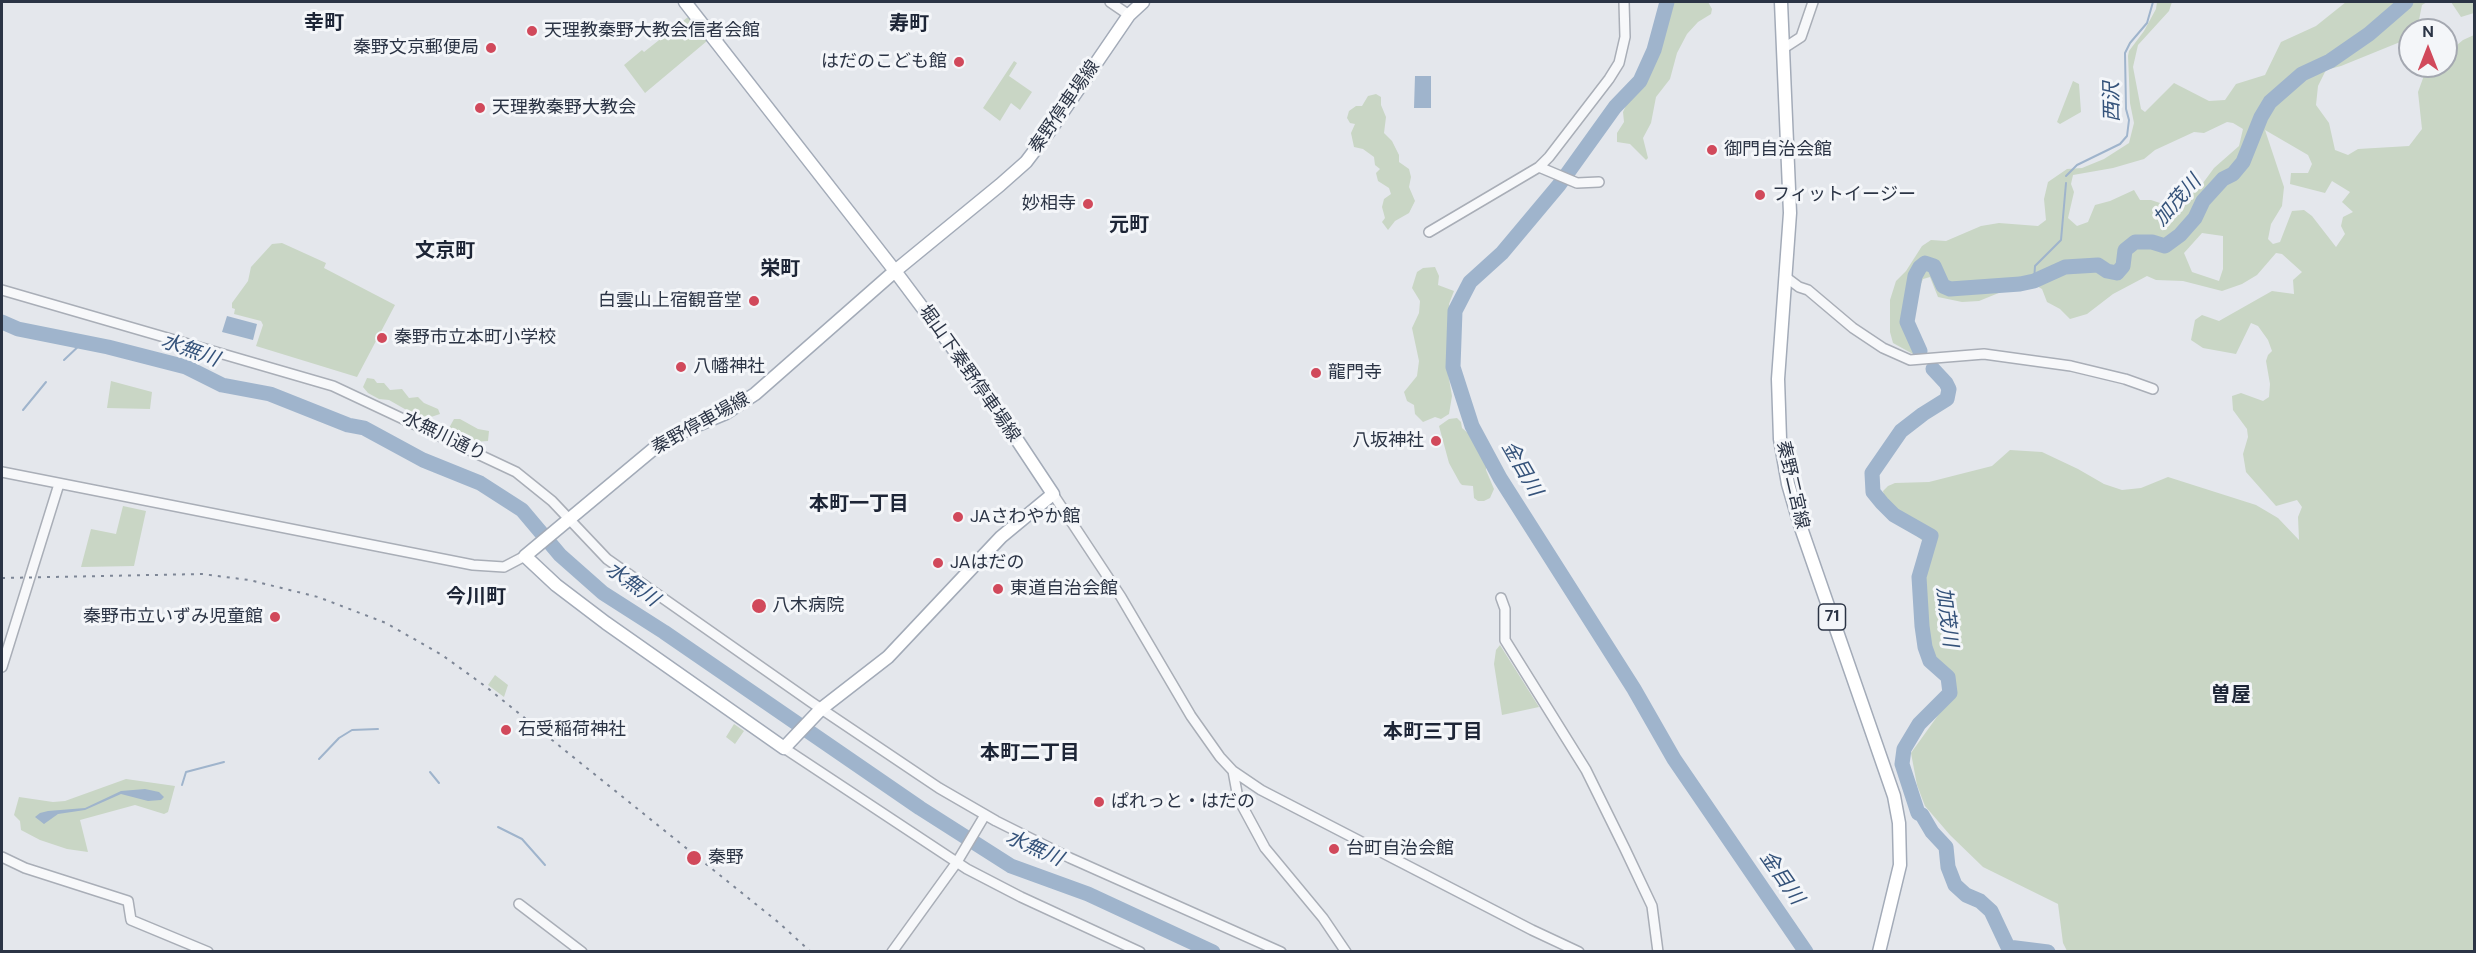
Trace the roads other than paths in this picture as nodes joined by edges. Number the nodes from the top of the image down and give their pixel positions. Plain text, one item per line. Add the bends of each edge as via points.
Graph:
1 (686, 2) edge
2 (1110, 2) edge
3 (1143, 2) edge
4 (1624, 2) edge
5 (1781, 2) edge
6 (1813, 2) edge
7 (1129, 15) junction
8 (1784, 48) junction
9 (1540, 167) junction
10 (1599, 182) dead end
11 (1429, 232) dead end
12 (896, 271) junction
13 (1787, 278) junction
14 (2, 290) edge
15 (2153, 389) dead end
16 (2, 472) edge
17 (59, 484) junction
18 (1053, 494) junction
19 (566, 522) junction
20 (527, 554) junction
21 (1501, 598) dead end
22 (2, 667) edge
23 (820, 711) junction
24 (787, 746) junction
25 (1233, 771) junction
26 (983, 819) junction
27 (2, 857) edge
28 (959, 858) junction
29 (519, 904) dead end
30 (208, 951) edge
31 (582, 951) edge
32 (892, 951) edge
33 (1140, 951) edge
34 (1281, 951) edge
35 (1346, 951) edge
36 (1579, 951) edge
37 (1658, 951) edge
38 (1879, 951) edge

1 - 12 main road, 堀山下秦野停車場線
2 - 7 street
3 - 7 main road, 秦野停車場線
4 - 9 street via 1625,38 1619,63
5 - 8 main road, 秦野二宮線 / 71
6 - 8 street via 1801,37
7 - 12 main road, 秦野停車場線 via 1026,162
8 - 13 main road, 秦野二宮線 / 71 via 1790,213
9 - 10 street via 1580,183
9 - 11 street
12 - 18 main road, 堀山下秦野停車場線 via 984,390
12 - 19 main road, 秦野停車場線 via 755,394 726,413 657,446
13 - 15 street via 1863,335 1910,360 1970,354 2002,356 2093,370
13 - 38 main road, 秦野二宮線 / 71 via 1778,408 1788,484 1899,823 1900,866
14 - 19 street, 水無川通り via 333,386 516,472 545,495
16 - 17 street
17 - 20 street via 473,565 504,567
17 - 22 street
18 - 23 main road via 1000,537 888,657
18 - 25 street via 1191,716
19 - 20 main road, 秦野停車場線
19 - 23 street, 水無川通り via 607,558
20 - 24 main road via 556,585 606,623
21 - 37 street via 1505,640 1586,770 1620,839 1652,906
23 - 24 main road
23 - 26 street, 水無川通り
24 - 28 street
25 - 35 street via 1238,798 1265,848
25 - 36 street via 1261,790
26 - 28 street
26 - 34 street, 水無川通り
27 - 30 street via 128,901 131,920
28 - 32 street
28 - 33 street via 1006,890
29 - 31 street

